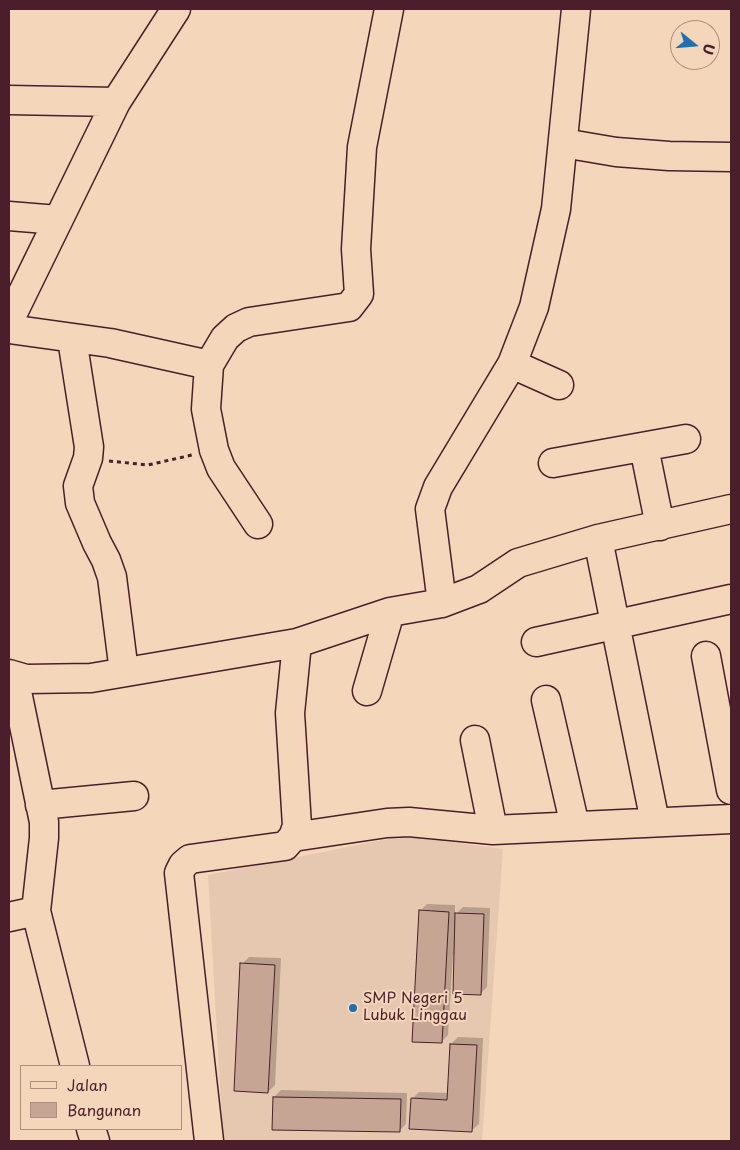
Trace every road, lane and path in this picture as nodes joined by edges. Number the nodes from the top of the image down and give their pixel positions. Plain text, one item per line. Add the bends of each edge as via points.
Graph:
1 (176, 9) edge
2 (389, 9) edge
3 (576, 9) edge
4 (9, 100) edge
5 (116, 102) junction
6 (563, 143) junction
7 (731, 157) edge
8 (9, 216) edge
9 (58, 220) junction
10 (9, 321) edge
11 (9, 329) edge
12 (72, 338) junction
13 (512, 364) junction
14 (209, 365) junction
15 (559, 385) dead end
16 (686, 439) dead end
17 (644, 447) junction
18 (214, 450) junction
19 (88, 458) junction
20 (553, 463) dead end
21 (731, 509) edge
22 (258, 524) dead end
23 (660, 526) junction
24 (598, 539) junction
25 (731, 599) edge
26 (442, 603) junction
27 (390, 612) junction
28 (615, 624) junction
29 (297, 642) junction
30 (536, 642) dead end
31 (706, 656) dead end
32 (124, 672) junction
33 (11, 676) edge
34 (367, 691) dead end
35 (546, 700) dead end
36 (726, 731) edge
37 (475, 740) dead end
38 (731, 790) edge
39 (134, 796) dead end
40 (40, 805) junction
41 (731, 819) edge
42 (656, 822) junction
43 (575, 826) junction
44 (493, 830) junction
45 (293, 837) junction
46 (36, 911) junction
47 (9, 917) edge
48 (75, 1065) edge
49 (209, 1141) edge

1 - 5 street
2 - 14 street via 362,147 356,249 359,294 349,307 249,322 236,328
3 - 6 street
4 - 5 street
5 - 9 street
6 - 7 street via 616,152
6 - 13 street via 556,209 534,307
8 - 9 street
9 - 10 street
11 - 12 street
12 - 14 street
12 - 19 street
13 - 15 street
13 - 26 street via 438,487 430,509
14 - 18 street via 206,409
16 - 17 street
17 - 20 street
17 - 23 street
18 - 19 path via 148,465
18 - 22 street via 221,468
19 - 32 street via 78,486 80,503 112,577
21 - 23 street
23 - 24 street
24 - 26 street via 518,563 479,589
24 - 28 street
25 - 28 street
26 - 27 street
27 - 29 street
27 - 34 street
28 - 30 street
28 - 42 street
29 - 32 street
29 - 45 street via 290,713 297,826
31 - 36 street
32 - 33 street via 91,678 26,679
33 - 40 street
35 - 43 street
36 - 38 street
37 - 44 street
39 - 40 street
40 - 46 street via 44,838
41 - 42 street
42 - 43 street
43 - 44 street
44 - 45 street via 410,822
45 - 49 street via 285,846 190,860 179,873
46 - 47 street
46 - 48 street

